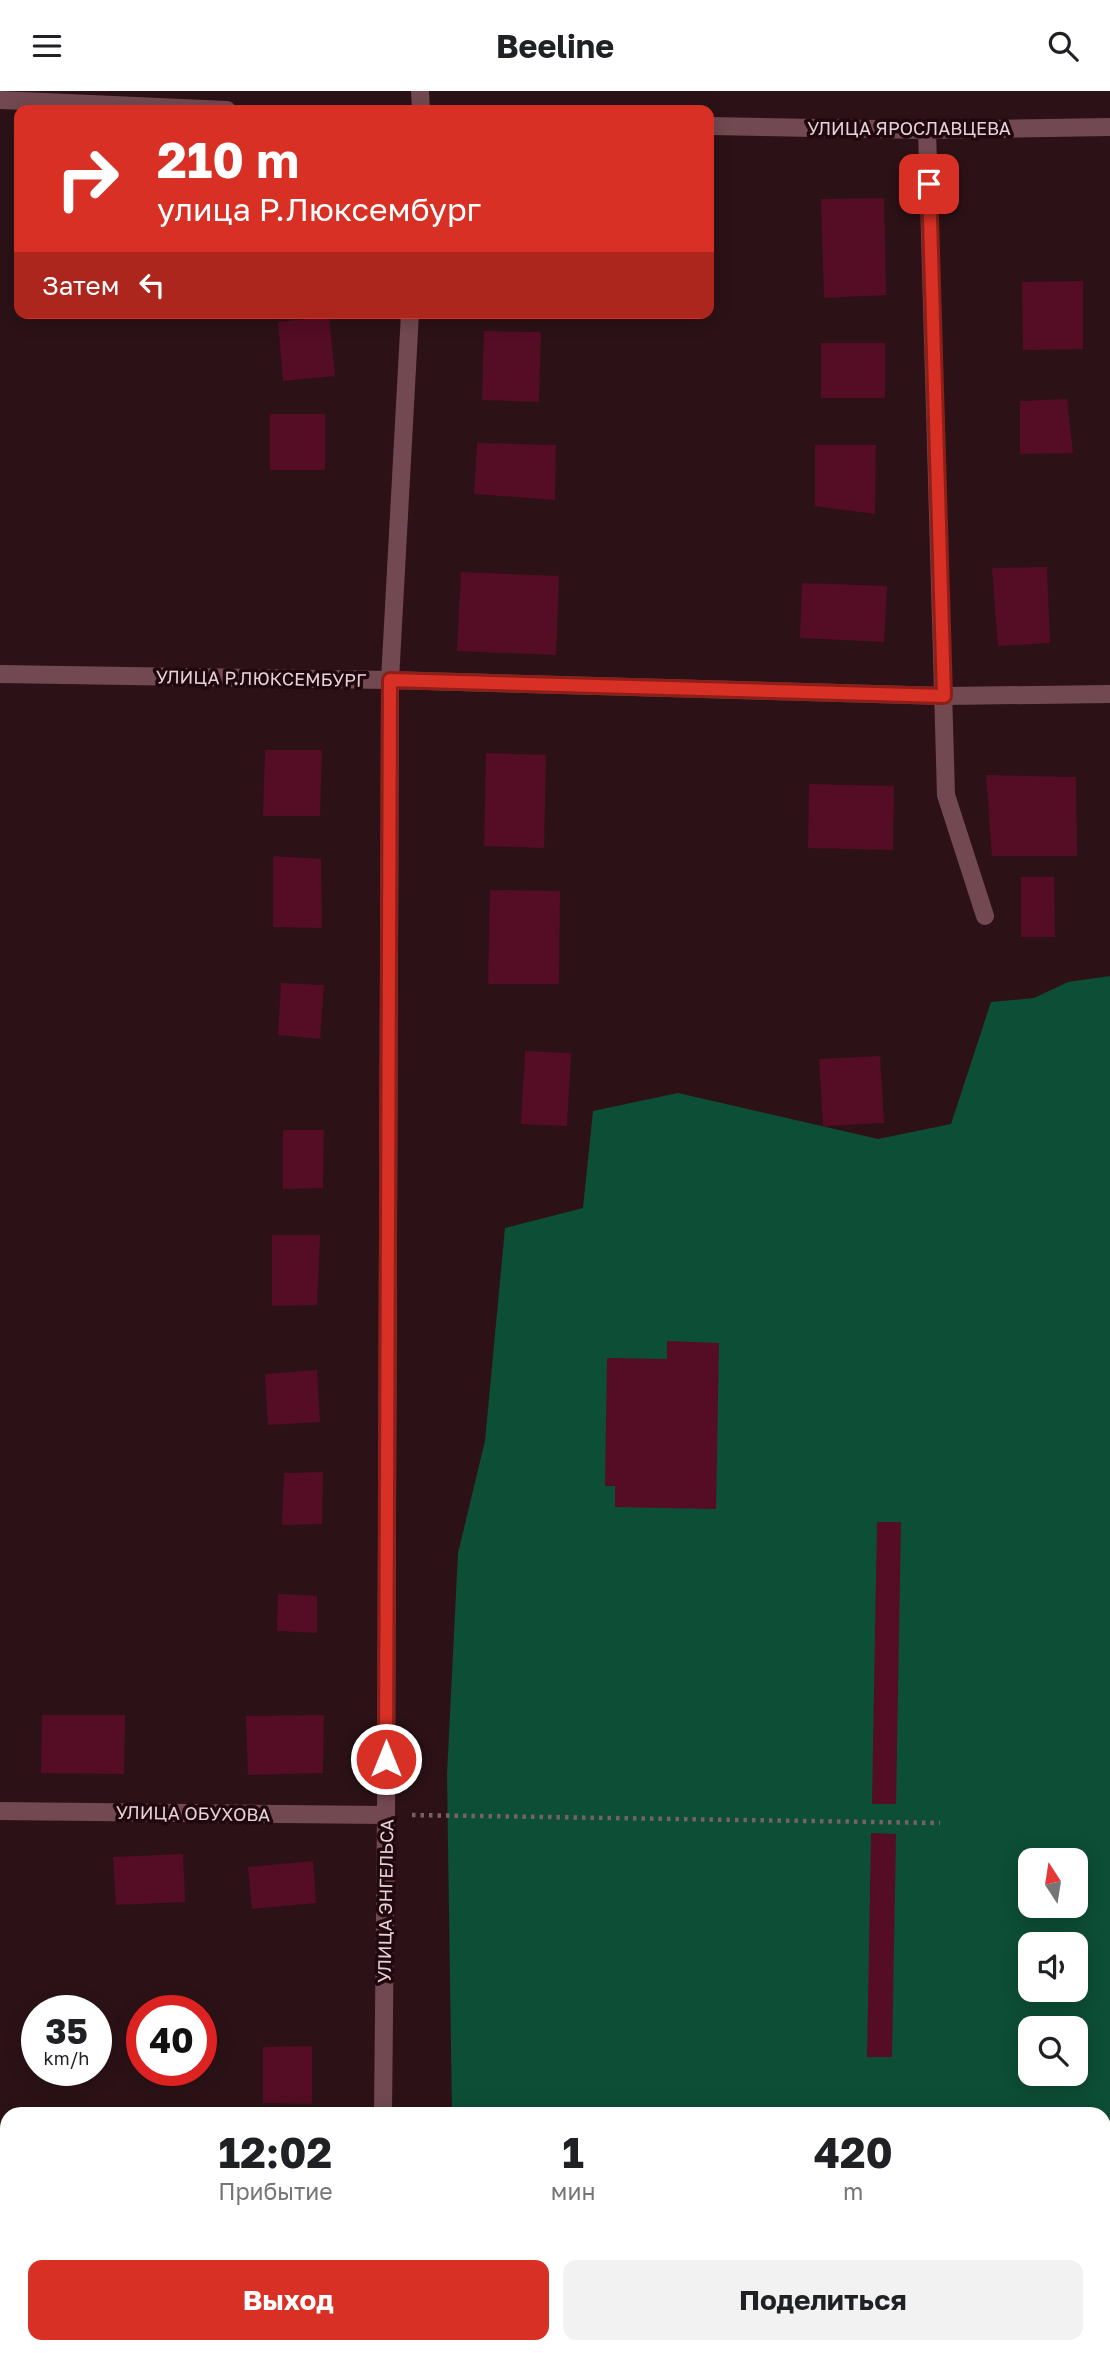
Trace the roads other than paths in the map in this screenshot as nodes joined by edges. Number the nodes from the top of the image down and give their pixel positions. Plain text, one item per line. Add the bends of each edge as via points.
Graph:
1 (0, 100) edge
2 (114, 105) edge
3 (714, 125) edge
4 (1110, 127) edge
5 (927, 130) junction
6 (410, 319) edge
7 (0, 674) edge
8 (390, 680) junction
9 (1110, 694) edge
10 (944, 696) junction
11 (985, 916) dead end
12 (0, 1811) edge
13 (386, 1815) junction
14 (383, 2107) edge

1 - 2 street
3 - 5 street, УЛИЦА ЯРОСЛАВЦЕВА
4 - 5 street, УЛИЦА ЯРОСЛАВЦЕВА
5 - 10 street
6 - 8 street, УЛИЦА ЭНГЕЛЬСА
7 - 8 street, УЛИЦА Р.ЛЮКСЕМБУРГ
8 - 10 street, УЛИЦА Р.ЛЮКСЕМБУРГ
8 - 13 street, УЛИЦА ЭНГЕЛЬСА
9 - 10 street, УЛИЦА Р.ЛЮКСЕМБУРГ
10 - 11 street via 946,795
12 - 13 street, УЛИЦА ОБУХОВА
13 - 14 street, УЛИЦА ЭНГЕЛЬСА

